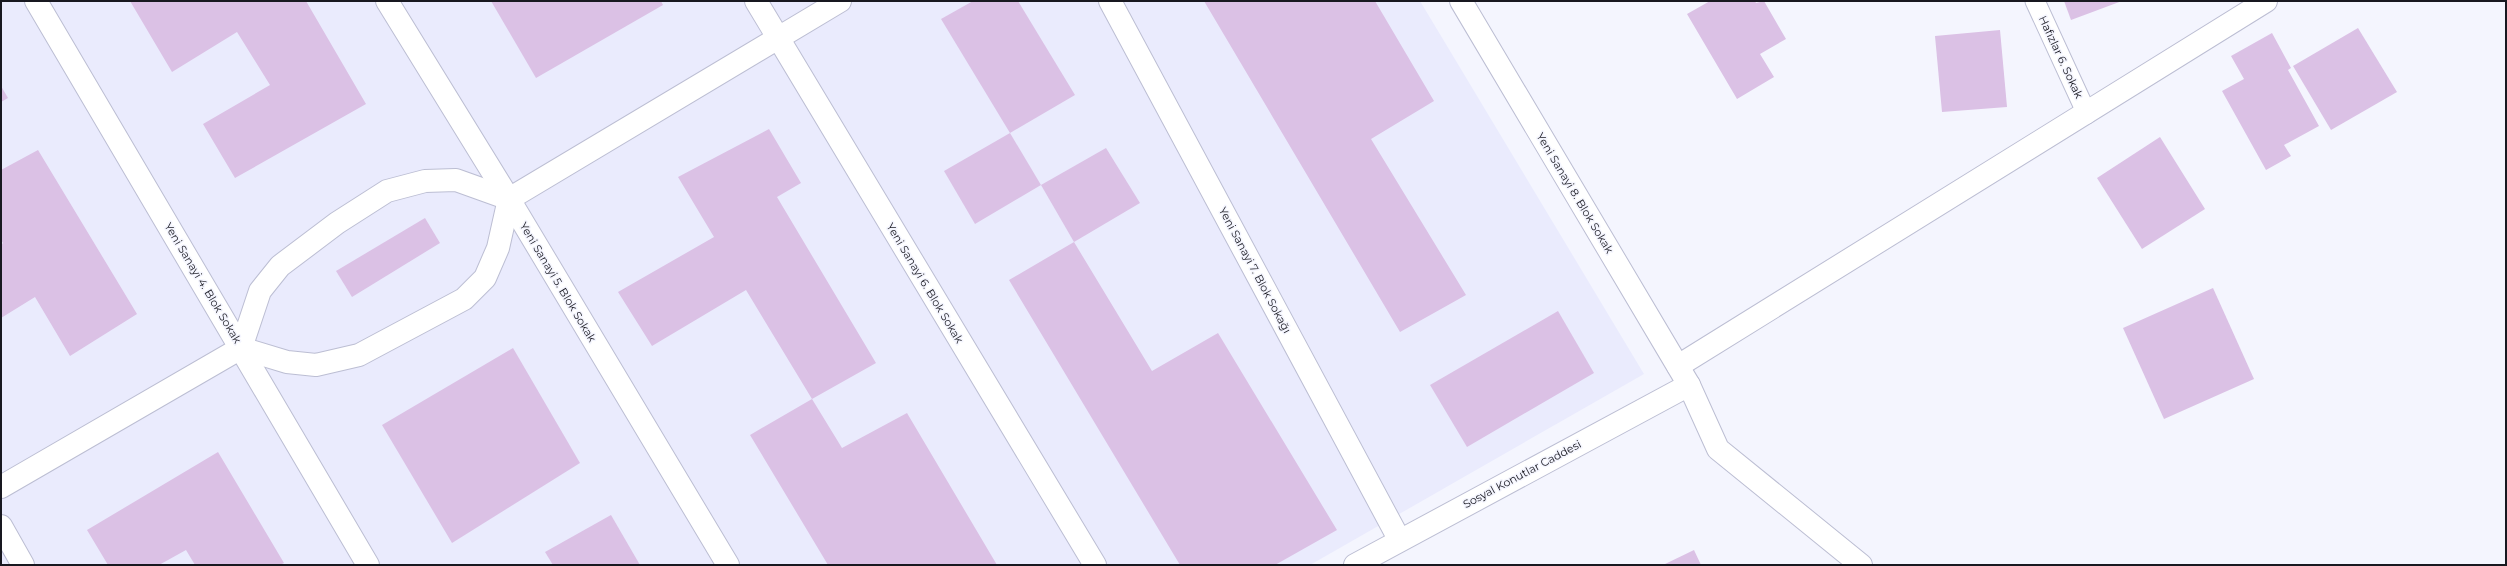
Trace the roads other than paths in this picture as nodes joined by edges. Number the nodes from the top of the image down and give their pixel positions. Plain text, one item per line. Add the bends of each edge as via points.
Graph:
1 (36, 1) edge
2 (386, 1) edge
3 (756, 1) edge
4 (840, 1) edge
5 (1110, 1) edge
6 (1461, 1) edge
7 (2035, 1) edge
8 (2266, 1) edge
9 (778, 37) junction
10 (2087, 114) junction
11 (509, 199) junction
12 (241, 348) junction
13 (1678, 366) junction
14 (1689, 385) junction
15 (1, 486) edge
16 (1, 526) edge
17 (1400, 539) junction
18 (23, 565) edge
19 (368, 565) edge
20 (728, 565) edge
21 (1095, 565) edge
22 (1355, 565) edge
23 (1861, 565) edge

1 - 12 street, Yeni Sanayi 4. Blok Sokak
2 - 11 street, Yeni Sanayi 5. Blok Sokak
3 - 9 street, Yeni Sanayi 6. Blok Sokak
4 - 9 street
5 - 17 street, Yeni Sanayi 7. Blok Sokağı
6 - 13 street, Yeni Sanayi 8. Blok Sokak
7 - 10 lane, Hafızlar 6. Sokak
8 - 10 street
9 - 11 street
9 - 21 street, Yeni Sanayi 6. Blok Sokak
10 - 13 street
11 - 12 street via 456,180 425,181 387,191 337,223 280,266 260,291
11 - 12 street via 498,248 485,278 464,299 359,355 316,365 287,362
11 - 20 street, Yeni Sanayi 5. Blok Sokak
12 - 15 street
12 - 19 street, Yeni Sanayi 4. Blok Sokak
13 - 14 street, Yeni Sanayi 8. Blok Sokak
14 - 17 street, Sosyal Konutlar Caddesi
14 - 23 street, Yeni Sanayi 8. Blok Sokak via 1718,449
16 - 18 street
17 - 22 street, Sosyal Konutlar Caddesi

